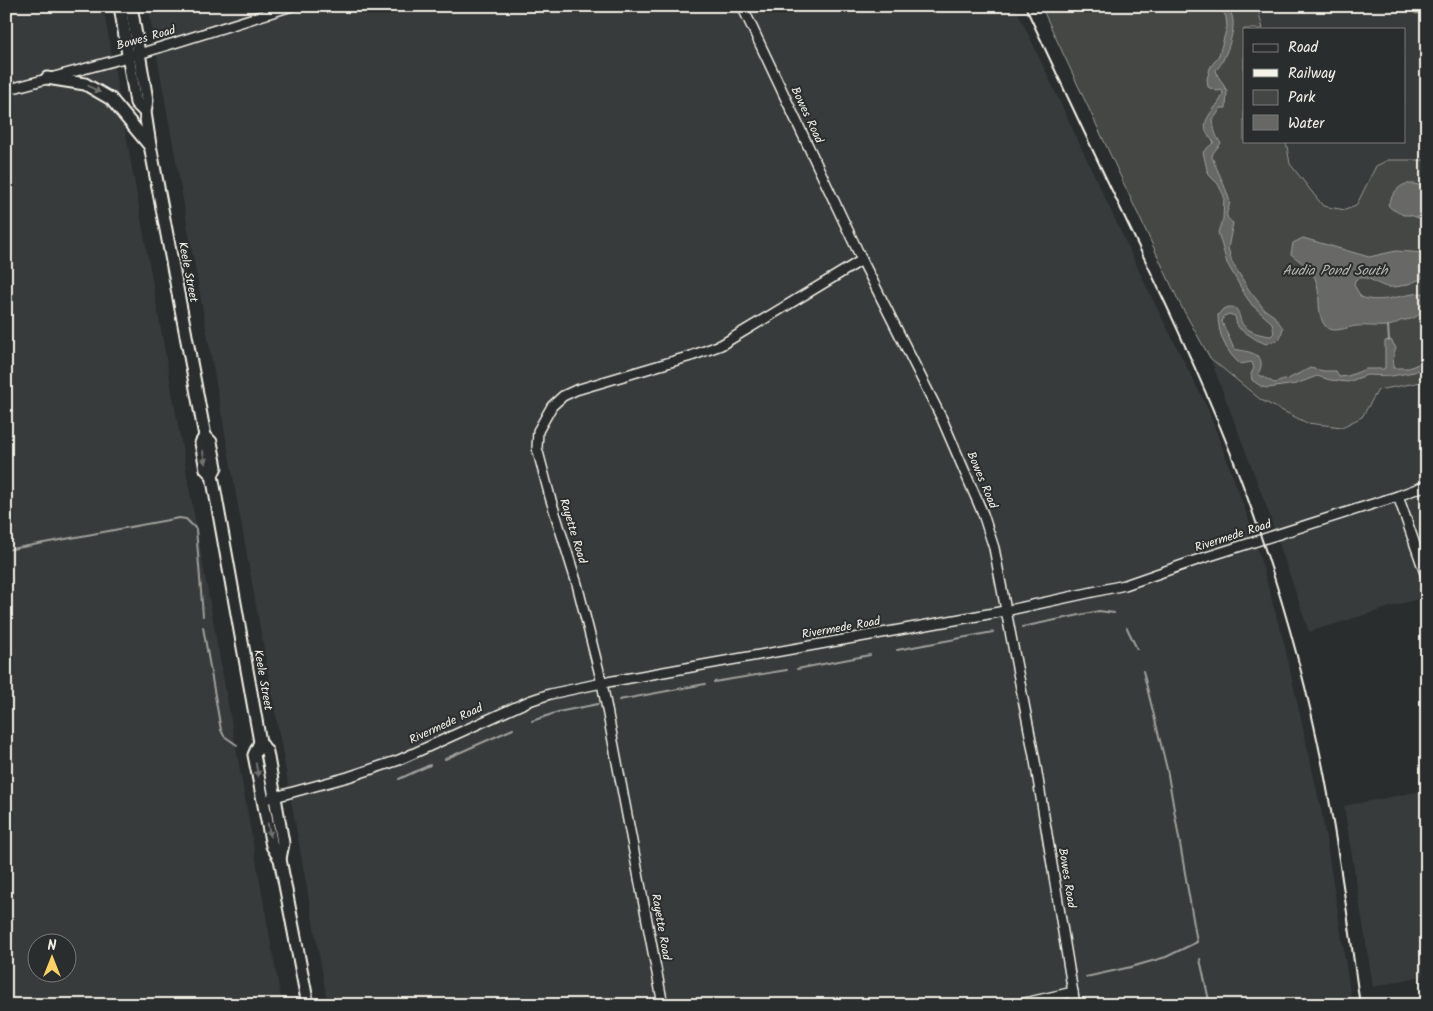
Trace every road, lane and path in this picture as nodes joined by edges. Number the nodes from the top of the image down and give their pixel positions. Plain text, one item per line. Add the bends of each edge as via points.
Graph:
1 (120, 6) edge
2 (131, 6) edge
3 (292, 6) edge
4 (742, 6) edge
5 (1412, 6) edge
6 (1427, 7) edge
7 (134, 56) junction
8 (47, 78) junction
9 (6, 90) edge
10 (150, 145) junction
11 (862, 260) junction
12 (1427, 485) edge
13 (1398, 496) junction
14 (1427, 579) edge
15 (1005, 611) junction
16 (602, 683) junction
17 (260, 742) junction
18 (274, 797) junction
19 (262, 799) junction
20 (280, 859) junction
21 (1073, 992) junction
22 (308, 1005) edge
23 (663, 1005) edge
24 (1016, 1005) edge
25 (1075, 1005) edge

1 - 7 main road, Keele Street
2 - 7 main road, Keele Street
3 - 7 street, Bowes Road
4 - 11 street, Bowes Road
5 - 6 street
7 - 8 street, Bowes Road
7 - 10 main road, Keele Street via 136,103 145,112
8 - 9 street, Bowes Road
8 -> 10 main road via 84,84 111,99
10 - 17 main road, Keele Street via 205,436 211,442 216,467 212,475
11 - 15 street, Bowes Road via 942,419 973,490 994,548
11 - 16 street, Rayette Road via 721,344 576,390 563,396 546,414 538,430 537,448
12 - 13 street, Rivermede Road
13 - 14 street
13 - 15 street, Rivermede Road via 1126,585
15 - 16 street, Rivermede Road
15 - 21 street, Bowes Road via 1035,761
16 - 18 street, Rivermede Road via 529,701 399,760
16 - 23 street, Rayette Road
17 - 18 main road, Keele Street via 267,752
17 -> 19 main road, Keele Street via 254,755
18 - 19 street, Rivermede Road
18 - 20 main road, Keele Street via 283,843
19 -> 20 main road, Keele Street via 272,846
20 - 22 main road, Keele Street
21 - 24 street
21 - 25 street, Bowes Road

